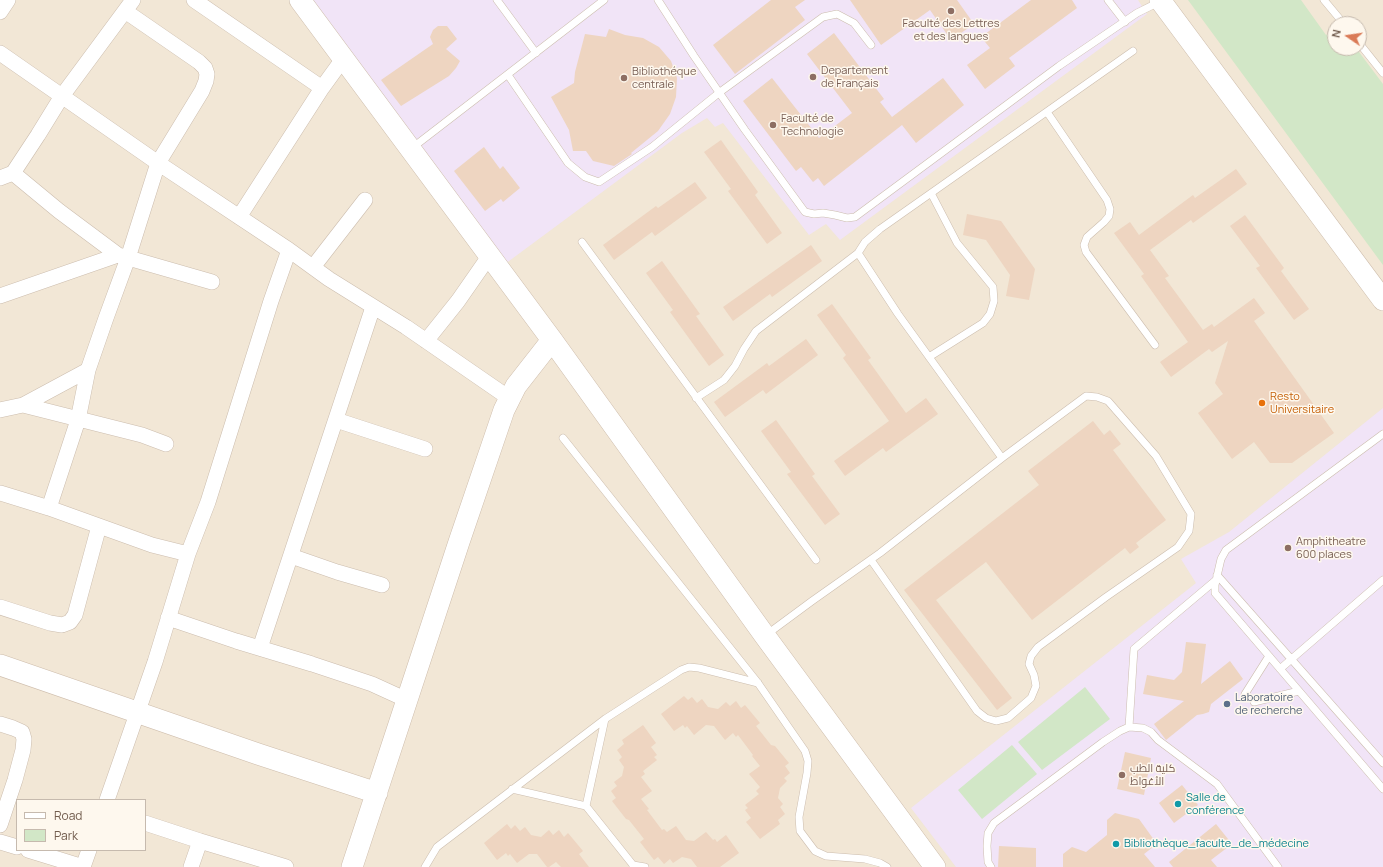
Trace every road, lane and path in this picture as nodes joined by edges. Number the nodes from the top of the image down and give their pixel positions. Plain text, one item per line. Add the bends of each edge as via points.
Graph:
1 (8, 0) edge
2 (194, 0) edge
3 (300, 0) edge
4 (497, 0) edge
5 (604, 0) edge
6 (658, 0) edge
7 (1108, 0) edge
8 (1165, 0) edge
9 (1324, 0) edge
10 (129, 5) edge
11 (0, 12) edge
12 (1337, 16) edge
13 (1125, 22) junction
14 (871, 45) dead end
15 (1133, 51) dead end
16 (0, 53) edge
17 (536, 53) junction
18 (1367, 53) edge
19 (343, 59) junction
20 (1383, 73) edge
21 (508, 75) junction
22 (322, 88) junction
23 (720, 92) junction
24 (62, 96) junction
25 (1047, 112) junction
26 (410, 149) junction
27 (158, 163) junction
28 (6, 175) edge
29 (932, 192) junction
30 (365, 200) dead end
31 (239, 217) junction
32 (582, 242) dead end
33 (289, 250) junction
34 (858, 253) junction
35 (490, 255) junction
36 (124, 257) junction
37 (313, 267) junction
38 (1383, 276) edge
39 (212, 282) dead end
40 (0, 296) edge
41 (1383, 300) edge
42 (373, 307) junction
43 (552, 340) junction
44 (426, 341) junction
45 (1155, 345) dead end
46 (929, 357) junction
47 (88, 370) junction
48 (509, 398) junction
49 (696, 398) junction
50 (23, 405) junction
51 (0, 410) edge
52 (78, 420) junction
53 (336, 420) junction
54 (1383, 434) edge
55 (563, 438) dead end
56 (166, 444) dead end
57 (425, 449) dead end
58 (1002, 458) junction
59 (0, 493) edge
60 (49, 508) junction
61 (99, 526) junction
62 (188, 554) junction
63 (291, 556) junction
64 (816, 560) dead end
65 (871, 560) junction
66 (1217, 578) junction
67 (1383, 580) edge
68 (382, 585) dead end
69 (1, 611) edge
70 (168, 618) junction
71 (765, 636) junction
72 (260, 648) junction
73 (1269, 656) junction
74 (1291, 658) junction
75 (0, 665) edge
76 (1280, 669) junction
77 (758, 683) junction
78 (1299, 691) junction
79 (1245, 694) dead end
80 (407, 700) junction
81 (1254, 702) dead end
82 (138, 712) junction
83 (605, 719) junction
84 (0, 724) edge
85 (1129, 727) junction
86 (1383, 763) edge
87 (512, 789) junction
88 (1383, 789) edge
89 (377, 793) junction
90 (107, 799) edge
91 (586, 806) junction
92 (146, 823) edge
93 (0, 824) edge
94 (200, 841) junction
95 (0, 842) edge
96 (16, 847) edge
97 (31, 851) edge
98 (89, 851) edge
99 (633, 866) edge
100 (83, 867) edge
101 (191, 867) edge
102 (286, 867) edge
103 (352, 867) edge
104 (425, 867) edge
105 (645, 867) edge
106 (887, 867) edge
107 (935, 867) edge
108 (991, 867) edge
109 (1278, 867) edge

1 - 11 street
2 - 22 street
3 - 19 street
4 - 17 lane
5 - 17 lane
6 - 23 lane
7 - 13 lane
8 - 13 lane
8 - 38 street
8 - 41 street
9 - 12 lane
10 - 24 street
10 - 27 street via 200,62 207,74 202,91
13 - 23 lane via 1059,66 855,217 805,212
14 - 23 lane via 854,23 837,14 823,17
15 - 25 lane
16 - 24 street
17 - 21 lane
18 - 20 lane
19 - 22 street
19 - 26 street
21 - 23 lane via 568,163 585,177 600,182 652,147
21 - 26 lane
22 - 31 street
24 - 27 street
24 - 28 street via 38,135
25 - 29 lane
25 - 45 lane via 1107,200 1110,209 1109,216 1087,237 1084,245 1086,252
26 - 35 street
27 - 31 street
27 - 36 street
28 - 36 street via 60,210
29 - 34 lane via 880,229 865,242
29 - 46 lane via 957,243 993,287 994,301 990,314 983,323
30 - 37 street
31 - 33 street
32 - 49 lane
33 - 37 street
33 - 62 street via 211,495
34 - 46 lane
34 - 49 lane via 756,332 724,380
35 - 43 street
35 - 44 street
36 - 39 street
36 - 40 street
36 - 47 street
37 - 42 street
42 - 44 street
42 - 53 street
43 - 48 street
43 - 71 street
44 - 48 street
46 - 58 lane
47 - 50 street
47 - 52 street
48 - 80 street
49 - 64 lane
50 - 51 street
50 - 52 street
52 - 56 street via 142,435
52 - 60 street
53 - 57 street
53 - 63 street
54 - 66 lane via 1226,550 1221,559
55 - 77 lane
58 - 65 lane
58 - 65 lane via 1086,396 1097,397 1108,402 1156,456 1191,514 1189,531 1178,547 1038,647 1030,656 1029,664 1036,686 1032,698 1012,715 996,721 986,718 977,711
59 - 60 street
60 - 61 street
61 - 62 street via 152,545
61 - 69 street via 75,615 70,622 62,625
62 - 70 street
63 - 68 street
63 - 72 street
65 - 71 lane
66 - 73 lane via 1215,593
66 - 74 lane
66 - 85 lane via 1134,649
67 - 74 lane
70 - 72 street
70 - 82 street
71 - 107 street
72 - 80 street via 372,684
73 - 76 lane
73 - 79 lane
74 - 76 lane
74 - 86 lane
75 - 82 street
76 - 78 lane
77 - 83 lane via 690,667 681,670
77 - 106 lane via 805,751 808,761 799,817 800,831 815,851 826,856 865,859 880,862
78 - 81 lane
78 - 88 lane
80 - 89 street
82 - 89 street
82 - 90 street
83 - 87 lane
83 - 91 lane
84 - 93 street via 22,732 24,739 17,772
85 - 108 lane via 1103,742 994,823 988,833 987,846 988,862
85 - 109 lane via 1143,728 1151,732 1158,740 1218,784
87 - 91 lane
87 - 104 lane via 437,846
89 - 103 street
91 - 99 lane
92 - 94 street
94 - 101 street
94 - 102 street
95 - 96 street
97 - 100 street
98 - 100 street
99 - 105 lane

